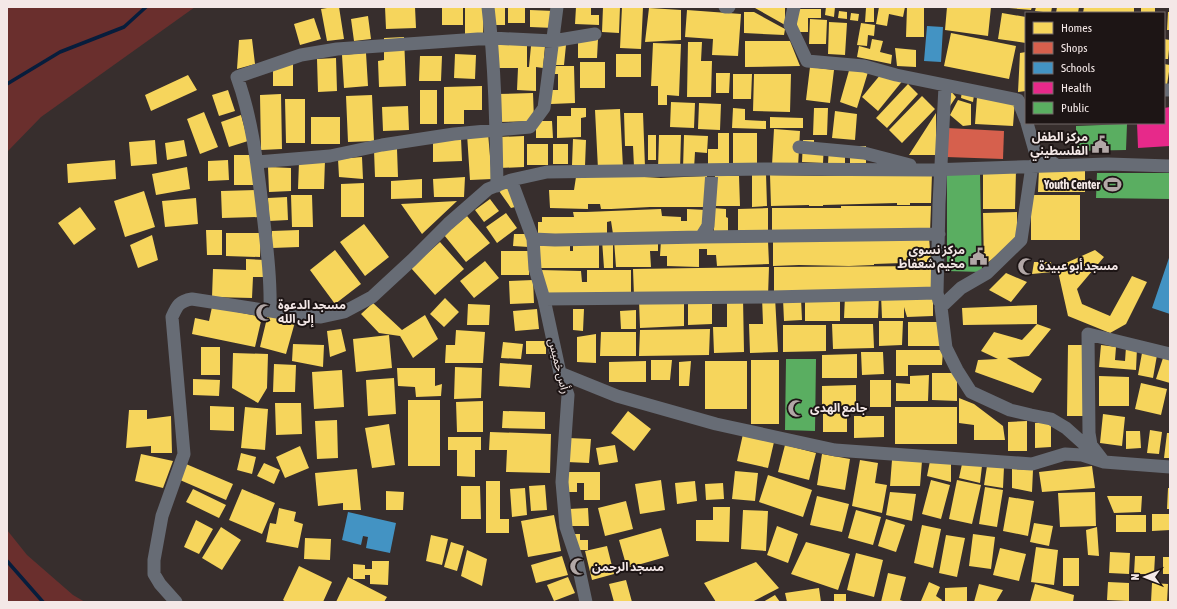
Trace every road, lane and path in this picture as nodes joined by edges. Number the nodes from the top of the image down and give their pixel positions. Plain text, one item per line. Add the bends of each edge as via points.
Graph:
1 (488, 7) edge
2 (557, 7) edge
3 (725, 7) edge
4 (729, 7) edge
5 (794, 7) edge
6 (595, 34) dead end
7 (492, 38) junction
8 (553, 41) junction
9 (945, 86) junction
10 (1022, 100) edge
11 (1025, 115) edge
12 (1027, 124) edge
13 (496, 129) junction
14 (799, 147) dead end
15 (257, 162) junction
16 (1056, 165) junction
17 (1032, 166) junction
18 (1170, 166) edge
19 (935, 169) junction
20 (712, 170) junction
21 (511, 180) junction
22 (497, 186) junction
23 (939, 234) junction
24 (701, 237) junction
25 (533, 239) junction
26 (937, 293) junction
27 (544, 299) junction
28 (941, 307) junction
29 (270, 311) junction
30 (1170, 354) edge
31 (560, 373) junction
32 (1104, 462) junction
33 (1170, 467) edge
34 (176, 602) edge
35 (586, 602) edge

1 - 7 street
2 - 8 street
3 - 4 street
5 - 9 street via 790,25 807,62 864,66
6 - 8 street
7 - 8 street
7 - 13 street
7 - 15 street via 336,49 301,55 237,77 243,93
8 - 13 street via 544,108 530,127
9 - 10 street
9 - 19 street
10 - 11 street
12 - 16 street via 1035,151
13 - 15 street via 382,145 330,156
13 - 22 street
14 - 19 street via 864,153
15 - 29 street via 266,242
16 - 17 street
16 - 18 street
17 - 19 street
17 - 28 street via 1021,240 988,274 961,288
19 - 20 street
19 - 23 street
20 - 21 street via 547,172
20 - 24 street via 708,226
21 - 22 street
21 - 25 street, رأس خميس
22 - 29 street via 488,189 448,224 372,297 344,312 321,317
23 - 24 street
23 - 26 street
24 - 25 street
25 - 27 street, رأس خميس via 535,269
26 - 27 street
26 - 28 street
27 - 31 street, رأس خميس
28 - 32 street via 946,348 971,392 1010,410 1051,419 1066,428
29 - 34 street via 192,299 184,300 172,317 184,454 162,516 154,574
30 - 32 street via 1088,334 1089,433 1091,446
31 - 32 street via 617,396 716,424 835,450 1032,464 1065,454 1082,455
31 - 35 street, رأس خميس via 568,395 562,482 566,527 577,560
32 - 33 street

